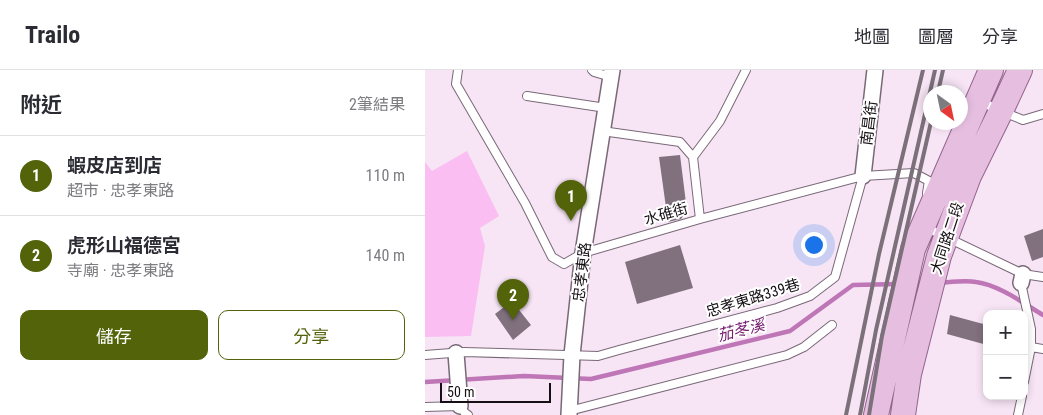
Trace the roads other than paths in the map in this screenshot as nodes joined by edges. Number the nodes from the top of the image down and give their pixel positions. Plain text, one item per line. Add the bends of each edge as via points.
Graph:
1 (457, 70) edge
2 (592, 70) edge
3 (746, 70) edge
4 (875, 70) edge
5 (991, 70) edge
6 (1020, 70) edge
7 (612, 73) edge
8 (527, 96) dead end
9 (978, 100) junction
10 (606, 108) junction
11 (1001, 111) junction
12 (1043, 114) edge
13 (602, 132) junction
14 (693, 157) junction
15 (863, 176) junction
16 (700, 219) junction
17 (923, 226) junction
18 (942, 246) junction
19 (583, 253) junction
20 (1043, 277) edge
21 (1022, 278) junction
22 (832, 325) dead end
23 (1031, 347) junction
24 (1043, 349) edge
25 (456, 353) junction
26 (425, 355) edge
27 (572, 358) junction
28 (1028, 362) edge
29 (1021, 400) edge
30 (425, 407) edge
31 (569, 409) edge
32 (464, 410) edge
33 (877, 415) edge
34 (903, 415) edge
35 (1018, 415) edge

1 - 19 lane, 水碓街 via 456,84 525,203 552,257 564,264
2 - 7 lane
3 - 14 lane via 720,121
4 - 15 street, 南昌街
5 - 9 main road, 大同路二段
6 - 11 main road, 大同路二段
7 - 10 street, 忠孝東路
8 - 10 lane
9 - 11 lane
9 - 17 main road, 大同路二段
10 - 13 street, 忠孝東路
11 - 12 lane via 1023,120
11 - 18 main road, 大同路二段 via 969,176
13 - 14 lane via 680,142
13 - 19 street, 忠孝東路
14 - 16 lane
15 - 16 lane, 水碓街
15 - 17 lane, 水碓街 via 914,173 929,181
15 - 27 lane, 忠孝東路339巷 via 835,278 810,296 777,308 598,356
16 - 19 lane, 水碓街
17 - 18 lane
17 - 33 main road, 大同路二段 via 913,249
18 - 21 lane
18 - 34 main road, 大同路二段 via 909,374
19 - 27 street, 忠孝東路
20 - 21 lane
21 - 23 lane
22 - 31 lane via 804,347 787,355
23 - 24 lane
23 - 28 lane
25 - 26 lane, 忠孝東路339巷
25 - 27 lane, 忠孝東路339巷
25 - 32 street
27 - 31 street, 忠孝東路
29 - 35 lane
30 - 32 lane

